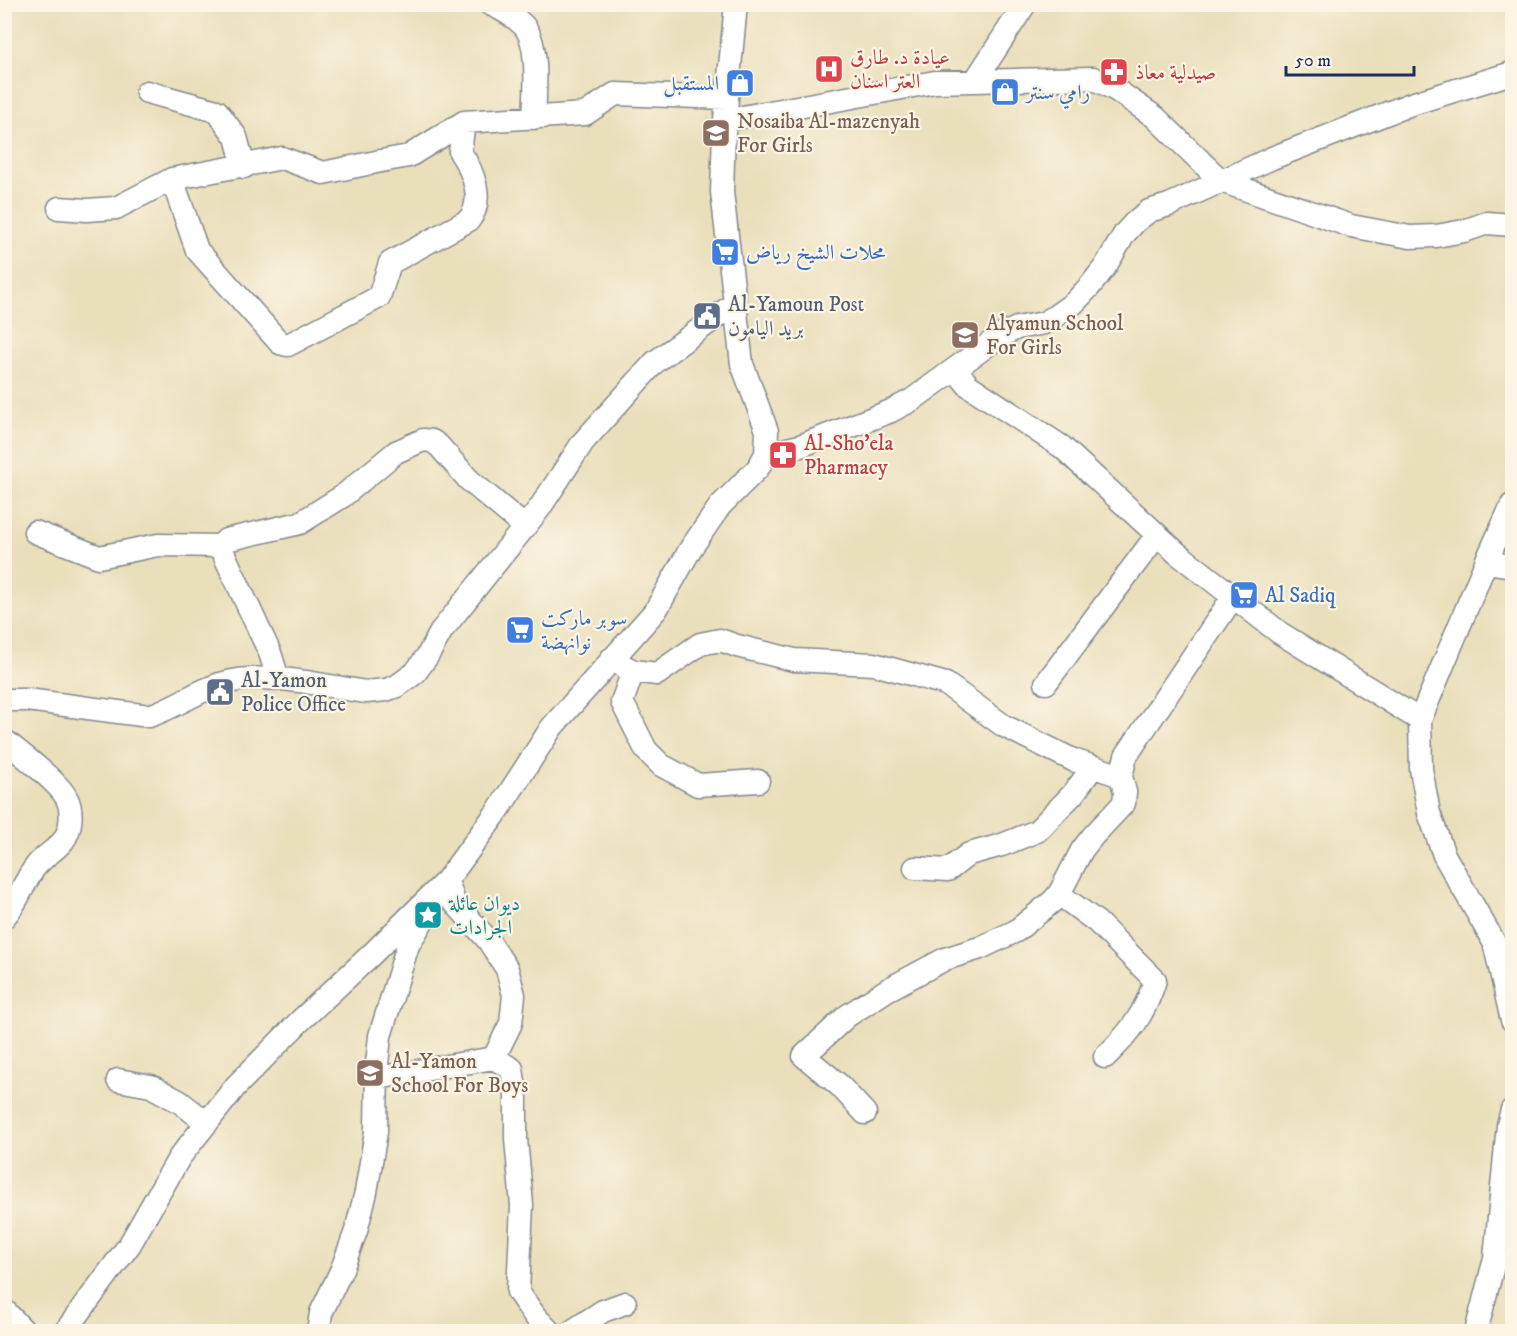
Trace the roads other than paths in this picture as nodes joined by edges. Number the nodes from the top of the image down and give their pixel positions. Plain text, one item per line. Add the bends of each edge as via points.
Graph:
1 (490, 4) edge
2 (736, 4) edge
3 (1025, 4) edge
4 (1510, 72) edge
5 (975, 81) junction
6 (147, 92) dead end
7 (727, 98) junction
8 (534, 118) junction
9 (726, 120) junction
10 (464, 122) junction
11 (244, 166) junction
12 (172, 179) junction
13 (1221, 181) junction
14 (59, 208) dead end
15 (1512, 225) edge
16 (734, 304) junction
17 (955, 369) junction
18 (766, 454) junction
19 (1512, 505) edge
20 (525, 527) junction
21 (35, 532) dead end
22 (1157, 535) junction
23 (220, 546) junction
24 (1486, 562) junction
25 (1512, 566) edge
26 (1233, 597) junction
27 (611, 659) junction
28 (633, 671) junction
29 (278, 678) junction
30 (1046, 683) dead end
31 (4, 700) edge
32 (1420, 720) junction
33 (4, 740) edge
34 (1093, 767) junction
35 (1121, 776) junction
36 (758, 782) dead end
37 (915, 868) dead end
38 (447, 880) junction
39 (1059, 894) junction
40 (4, 917) edge
41 (1512, 1020) edge
42 (1105, 1057) dead end
43 (494, 1058) junction
44 (377, 1078) junction
45 (118, 1080) dead end
46 (1512, 1110) edge
47 (865, 1113) dead end
48 (207, 1123) junction
49 (1509, 1157) edge
50 (1504, 1260) edge
51 (625, 1303) dead end
52 (4, 1310) edge
53 (25, 1332) edge
54 (65, 1332) edge
55 (318, 1332) edge
56 (550, 1332) edge
57 (571, 1332) edge
58 (1476, 1332) edge

1 - 8 street via 524,26 533,47
2 - 7 street
3 - 5 street
4 - 13 street via 1411,104
5 - 9 street via 935,82
5 - 13 street via 1093,78 1155,117
6 - 11 street via 216,111 236,137
7 - 8 street via 615,94 585,114
7 - 9 street
8 - 10 street
9 - 16 street via 722,192
10 - 11 street via 409,156 381,162 323,172 282,158
10 - 12 street via 460,152 469,166 478,196 474,215 390,263 379,297 288,345 280,343 197,250
11 - 12 street
12 - 14 street via 116,208
13 - 15 street via 1351,226 1410,237 1464,231 1486,223
13 - 17 street via 1142,216 1125,232 1098,277 1074,303 1044,323 1000,336
16 - 18 street via 742,364 767,431
16 - 20 street via 655,362 582,442
17 - 18 street via 891,411 800,446
17 - 22 street via 968,385 1062,447
18 - 27 street via 758,468 720,506 656,610
19 - 24 street
20 - 23 street via 469,480 432,441 423,440 396,452 343,496 300,523 225,540
20 - 29 street via 442,630 422,665 406,680 386,690 366,692
21 - 23 street via 99,557 158,545
22 - 26 street
22 - 30 street
23 - 29 street via 266,643
24 - 25 street
24 - 32 street
26 - 32 street via 1280,633
26 - 35 street via 1126,756
27 - 28 street
27 - 38 street via 552,727
28 - 34 street via 657,674 700,644 720,640 794,660 874,664 946,684 1004,726
28 - 36 street via 622,702 646,750 661,765 699,785
29 - 31 street via 256,678 205,689 149,716
32 - 41 street via 1421,769 1429,813 1444,855 1494,942
33 - 40 street via 62,790 71,814 63,842 35,867 15,905
34 - 35 street
34 - 37 street via 1037,831 969,854 948,870
35 - 39 street via 1124,803 1082,850
38 - 43 street via 454,902 488,940 507,969 514,995 511,1023
38 - 44 street via 408,945 383,1023
38 - 48 street via 301,1020 236,1086
39 - 42 street via 1097,922 1155,980 1149,1002 1129,1034
39 - 47 street via 1016,931 945,959 887,990 847,1016 804,1056
43 - 44 street
43 - 56 street via 512,1069 516,1095 522,1205 518,1292
44 - 55 street via 376,1132 366,1192 349,1250 321,1312
45 - 48 street via 150,1086
46 - 49 street via 1508,1125
48 - 54 street via 179,1158 130,1244
49 - 50 street
50 - 58 street
51 - 57 street via 603,1311
52 - 53 street

